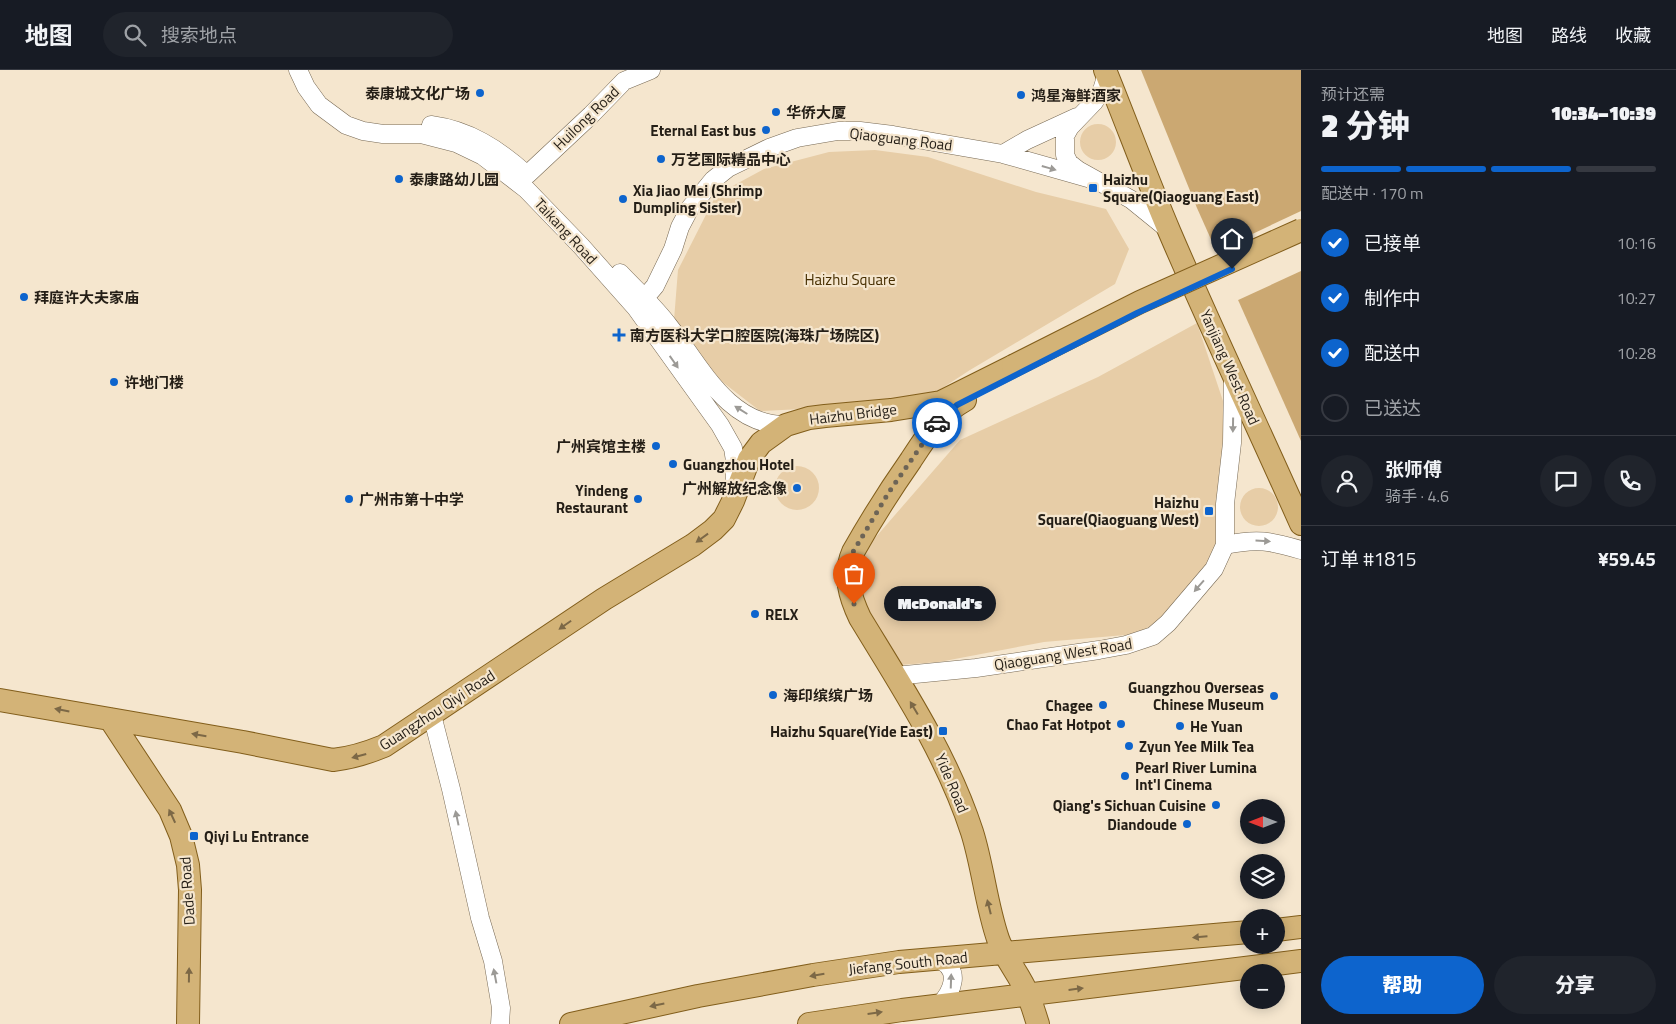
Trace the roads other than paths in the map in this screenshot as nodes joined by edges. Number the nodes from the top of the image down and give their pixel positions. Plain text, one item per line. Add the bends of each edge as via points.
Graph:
1 (298, 70) edge
2 (307, 70) edge
3 (651, 70) edge
4 (1109, 71) edge
5 (1079, 116) junction
6 (1003, 154) junction
7 (527, 175) junction
8 (1095, 180) junction
9 (1301, 230) edge
10 (1170, 231) junction
11 (1301, 239) edge
12 (640, 304) junction
13 (1016, 370) junction
14 (1233, 376) junction
15 (786, 425) junction
16 (1301, 496) edge
17 (733, 501) junction
18 (1301, 524) edge
19 (1225, 545) junction
20 (1301, 550) edge
21 (853, 552) joint
22 (895, 676) junction
23 (0, 700) edge
24 (432, 715) junction
25 (110, 719) junction
26 (1301, 926) edge
27 (1285, 929) edge
28 (1240, 933) edge
29 (1004, 954) junction
30 (938, 959) junction
31 (1301, 961) edge
32 (1028, 994) junction
33 (939, 1006) junction
34 (188, 1024) edge
35 (500, 1024) edge
36 (571, 1024) edge
37 (809, 1024) edge
38 (1038, 1024) edge

1 - 12 street, Taikang Road via 319,105 346,125 363,131 421,134 443,139 468,147 497,166 526,189
2 - 7 street, Taikang Road via 331,103 357,118 440,126 470,134
3 - 7 street, Huilong Road via 624,81
4 - 5 street via 1102,90
4 - 10 main road, Yanjiang West Road
4 - 16 main road, Yanjiang West Road
5 - 6 street
5 - 8 street via 1065,136 1065,155 1069,163
6 -> 8 street, Qiaoguang Road
6 - 12 street, Qiaoguang Road via 860,131 816,134 769,148 728,168 713,180 690,208 659,279
7 - 12 street, Taikang Road
8 - 10 street via 1132,200
9 - 13 main road, Haizhu Bridge, bridge via 1140,302
10 - 14 main road, Yanjiang West Road
11 - 13 main road, Haizhu Bridge
15 -> 12 street, Taikang Road via 760,422 719,393 668,324
12 -> 17 street, Taikang Road via 733,448 736,474
13 - 15 main road, Haizhu Bridge via 941,402 817,417
13 - 21 main road, Haizhu Bridge via 957,405 936,424
14 - 18 main road, Yanjiang West Road
14 -> 19 street, Qiaoguang West Road
15 - 17 main road, Guangzhou Qiyi Road via 761,443 749,459
17 -> 24 main road, Guangzhou Qiyi Road via 713,530
19 -> 20 street via 1264,541
19 -> 22 street, Qiaoguang West Road via 1214,569 1168,623 1152,636 1091,652
21 - 22 main road, Yide Road via 848,572 854,604
29 -> 22 main road, Yide Road via 962,803 936,745
25 -> 23 main road, Guangzhou Qiyi Road
24 -> 25 main road, Guangzhou Qiyi Road via 384,746 348,759 333,760
35 -> 24 street via 492,961
34 -> 25 main road, Dade Road via 190,890 181,836 170,810
26 - 27 main road
28 -> 29 main road, Jiefang South Road
29 - 30 main road, Jiefang South Road
29 - 32 main road, Yide Road
33 -> 30 street via 949,994 953,978 946,962
30 -> 36 main road, Jiefang South Road via 698,996
32 -> 31 main road
32 - 33 main road
32 - 38 main road, Yide Road
37 -> 33 main road

